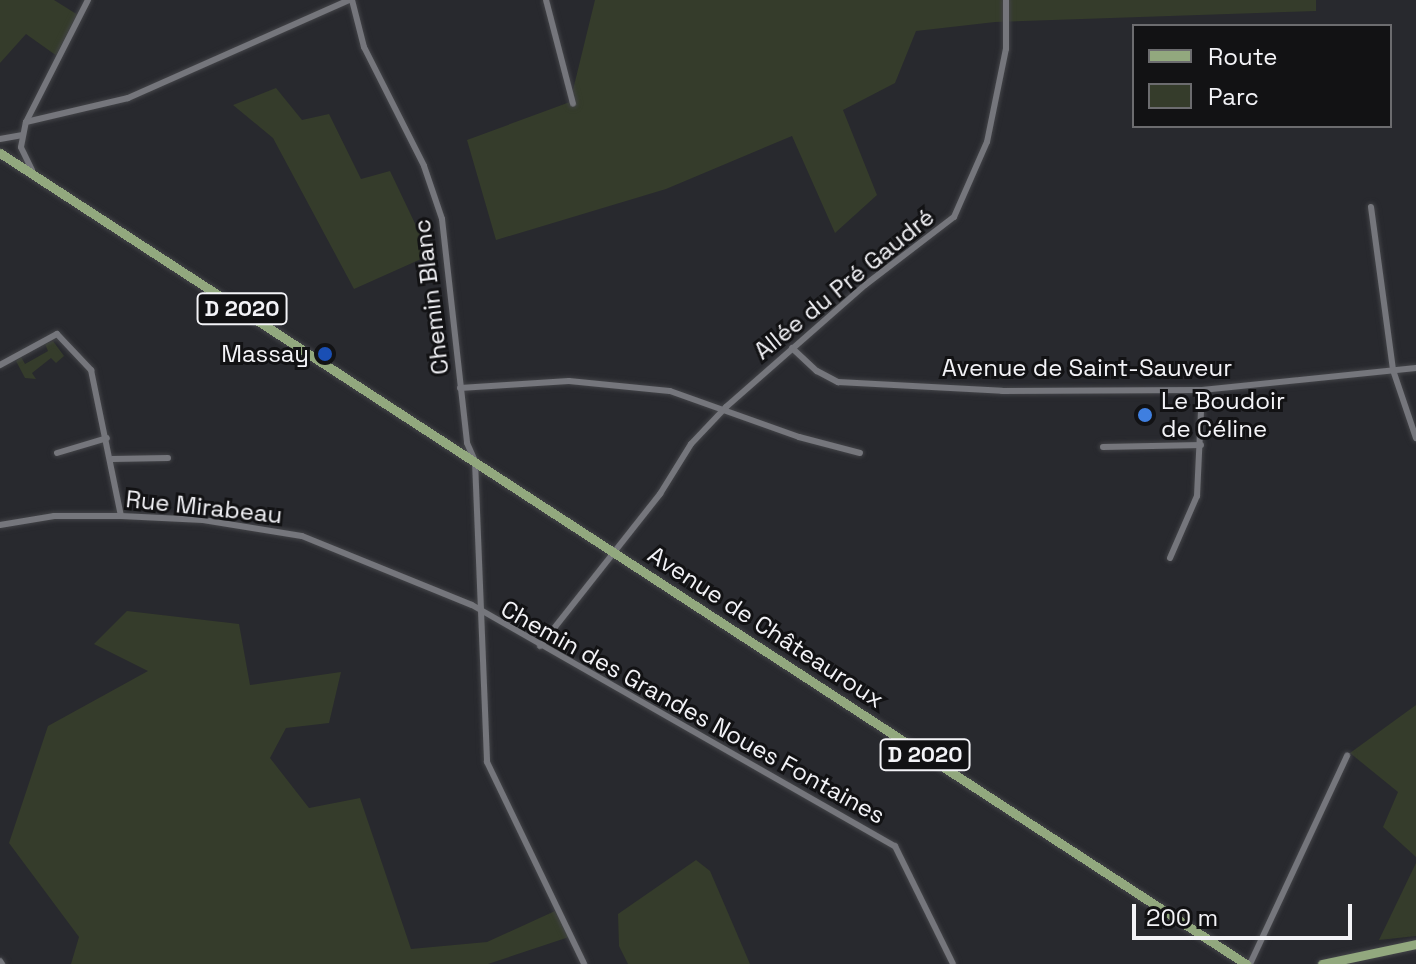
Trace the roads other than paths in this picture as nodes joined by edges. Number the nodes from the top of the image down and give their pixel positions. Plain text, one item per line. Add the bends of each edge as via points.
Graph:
1 (88, 0) edge
2 (351, 0) edge
3 (546, 0) edge
4 (1006, 0) edge
5 (573, 104) dead end
6 (26, 122) junction
7 (23, 135) junction
8 (0, 139) edge
9 (21, 147) junction
10 (4, 156) edge
11 (32, 170) junction
12 (1371, 207) dead end
13 (792, 348) junction
14 (0, 365) edge
15 (1416, 368) edge
16 (1393, 370) junction
17 (460, 388) junction
18 (1202, 390) junction
19 (726, 407) junction
20 (107, 438) junction
21 (1416, 438) edge
22 (1201, 445) junction
23 (1103, 447) dead end
24 (57, 453) dead end
25 (860, 453) dead end
26 (168, 458) dead end
27 (112, 459) junction
28 (475, 461) junction
29 (121, 516) junction
30 (0, 525) edge
31 (615, 552) junction
32 (1170, 558) dead end
33 (485, 615) junction
34 (540, 646) junction
35 (1347, 756) dead end
36 (1416, 944) edge
37 (1345, 957) junction
38 (1238, 962) edge
39 (584, 964) edge
40 (953, 964) edge
41 (1248, 964) edge
42 (1322, 964) edge
43 (1334, 964) edge

1 - 6 street
2 - 6 street via 128,98
2 - 17 street, Chemin Blanc via 364,47 424,166 442,219
3 - 5 street
4 - 13 street, Allée du Pré Gaudré via 1006,49 987,142 954,217
6 - 7 street
7 - 8 street
7 - 9 street
9 - 10 street
9 - 11 street
10 - 11 main road, D 2020
11 - 28 main road, D 2020
12 - 16 street
13 - 18 street, Avenue de Saint-Sauveur via 838,382 1002,391
13 - 19 street, Allée du Pré Gaudré
14 - 20 street via 57,334 91,370
15 - 16 street, Avenue de Saint-Sauveur
16 - 18 street, Avenue de Saint-Sauveur
16 - 21 street
17 - 19 street via 602,381 670,391
17 - 28 street, Chemin Blanc
18 - 22 street
19 - 25 street via 799,437
19 - 31 street, Allée du Pré Gaudré via 691,444
20 - 24 street
20 - 27 street
22 - 23 street
22 - 32 street via 1197,496
26 - 27 street
27 - 29 street
28 - 31 main road, Avenue de Châteauroux / D 2020
28 - 33 street, Chemin Blanc
29 - 30 street, Rue Mirabeau via 54,516
29 - 33 street, Rue Mirabeau via 203,520 302,536
31 - 34 street, Allée du Pré Gaudré
31 - 38 main road, Avenue de Châteauroux / D 2020
33 - 34 street, Chemin des Grandes Noues Fontaines
33 - 39 street, Chemin Blanc via 487,762
34 - 40 street, Chemin des Grandes Noues Fontaines via 895,846
35 - 41 street
36 - 37 main road
37 - 42 main road
37 - 43 main road
38 - 41 main road, D 2020

